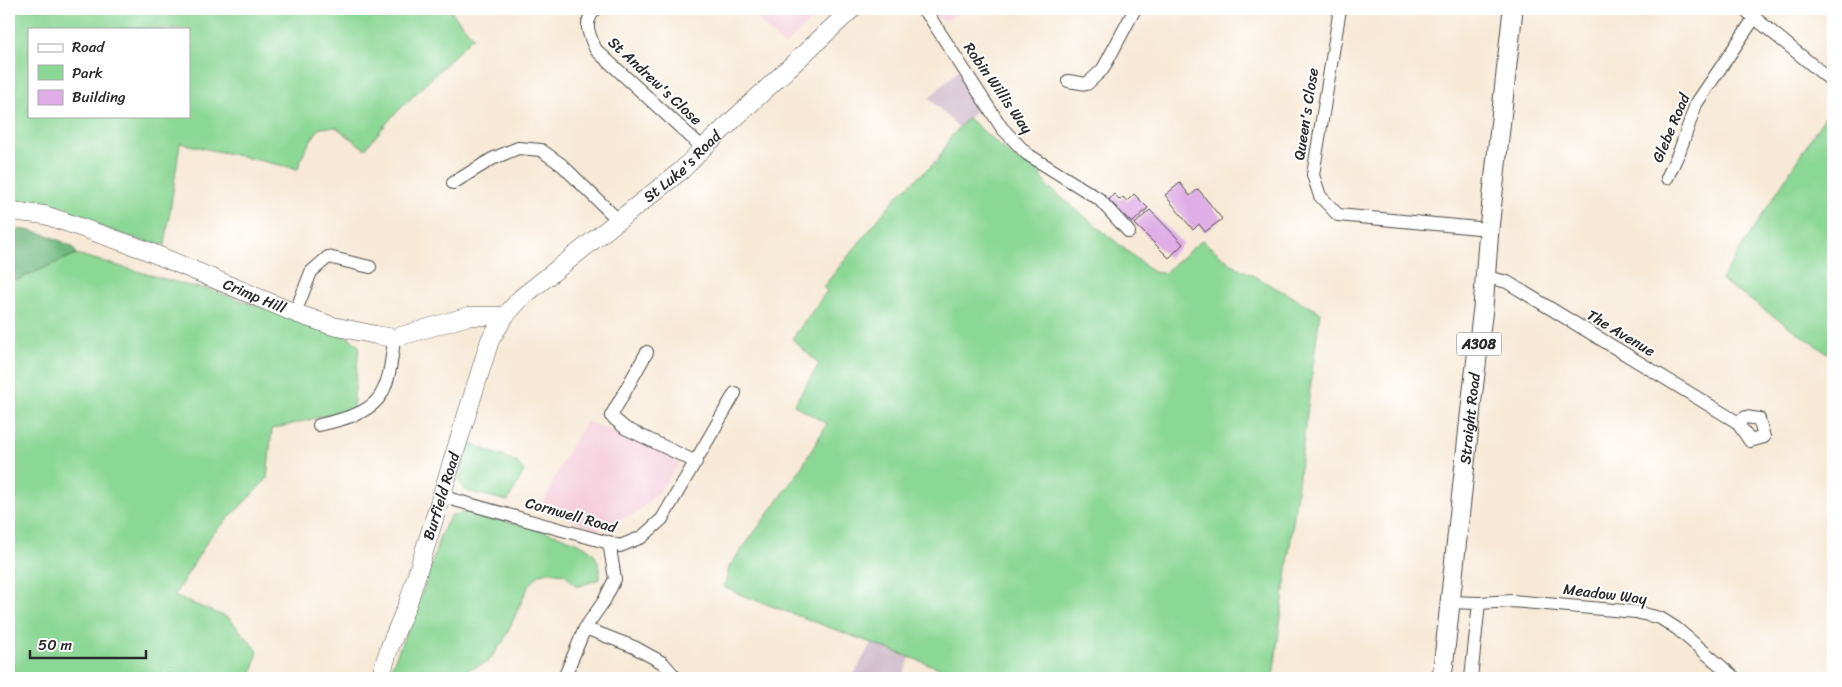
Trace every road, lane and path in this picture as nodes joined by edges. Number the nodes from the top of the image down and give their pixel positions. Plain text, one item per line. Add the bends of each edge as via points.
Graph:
1 (596, 9) edge
2 (852, 9) edge
3 (922, 9) edge
4 (1135, 9) edge
5 (1340, 9) edge
6 (1513, 9) edge
7 (1744, 9) edge
8 (1755, 17) junction
9 (1068, 81) dead end
10 (1833, 82) edge
11 (703, 148) junction
12 (1667, 178) dead end
13 (453, 183) dead end
14 (9, 211) edge
15 (619, 221) junction
16 (1489, 229) junction
17 (1128, 232) dead end
18 (370, 267) dead end
19 (1487, 277) junction
20 (295, 313) junction
21 (505, 316) junction
22 (394, 338) junction
23 (647, 352) dead end
24 (735, 393) dead end
25 (1736, 422) dead end
26 (319, 424) dead end
27 (696, 462) junction
28 (440, 496) junction
29 (609, 542) junction
30 (1449, 602) junction
31 (1479, 603) junction
32 (585, 628) junction
33 (380, 678) edge
34 (564, 678) edge
35 (676, 678) edge
36 (1442, 678) edge
37 (1471, 678) edge
38 (1735, 678) edge

1 - 11 street, St Andrew's Close via 590,14 586,29 596,50
2 - 11 main road, St Luke's Road
3 - 17 street, Robin Willis Way via 1002,128 1027,154 1099,199
4 - 9 street via 1103,69 1087,84
5 - 16 street, Queen's Close via 1313,175 1320,196 1338,215
6 - 16 main road, Straight Road / A308
7 - 8 street
8 - 10 street
8 - 12 street, Glebe Road via 1696,104
11 - 15 main road, St Luke's Road via 682,170
13 - 15 street via 492,159 518,148 542,150 562,165
14 - 20 main road, Crimp Hill via 45,215 142,249
15 - 21 main road, St Luke's Road via 522,297
16 - 19 main road, Straight Road / A308
18 - 20 street via 328,257 311,272
19 - 25 street, The Avenue via 1506,282
19 - 30 main road, Straight Road / A308
20 - 22 main road, Crimp Hill via 333,326
21 - 22 main road, Crimp Hill via 468,316
21 - 28 main road, Burfield Road via 490,340
22 - 26 street via 385,391 359,414
23 - 27 street via 611,416 625,428
24 - 27 street, Cornwell Road
27 - 29 street, Cornwell Road via 662,520 642,537 620,546
28 - 29 street, Cornwell Road
28 - 33 main road, Burfield Road via 408,603
29 - 32 street via 615,579
30 - 31 street, Meadow Way
30 - 36 main road, Straight Road / A308
31 - 37 street
31 - 38 street, Meadow Way via 1512,601 1636,612 1660,618
32 - 34 street
32 - 35 street via 634,647 663,663

